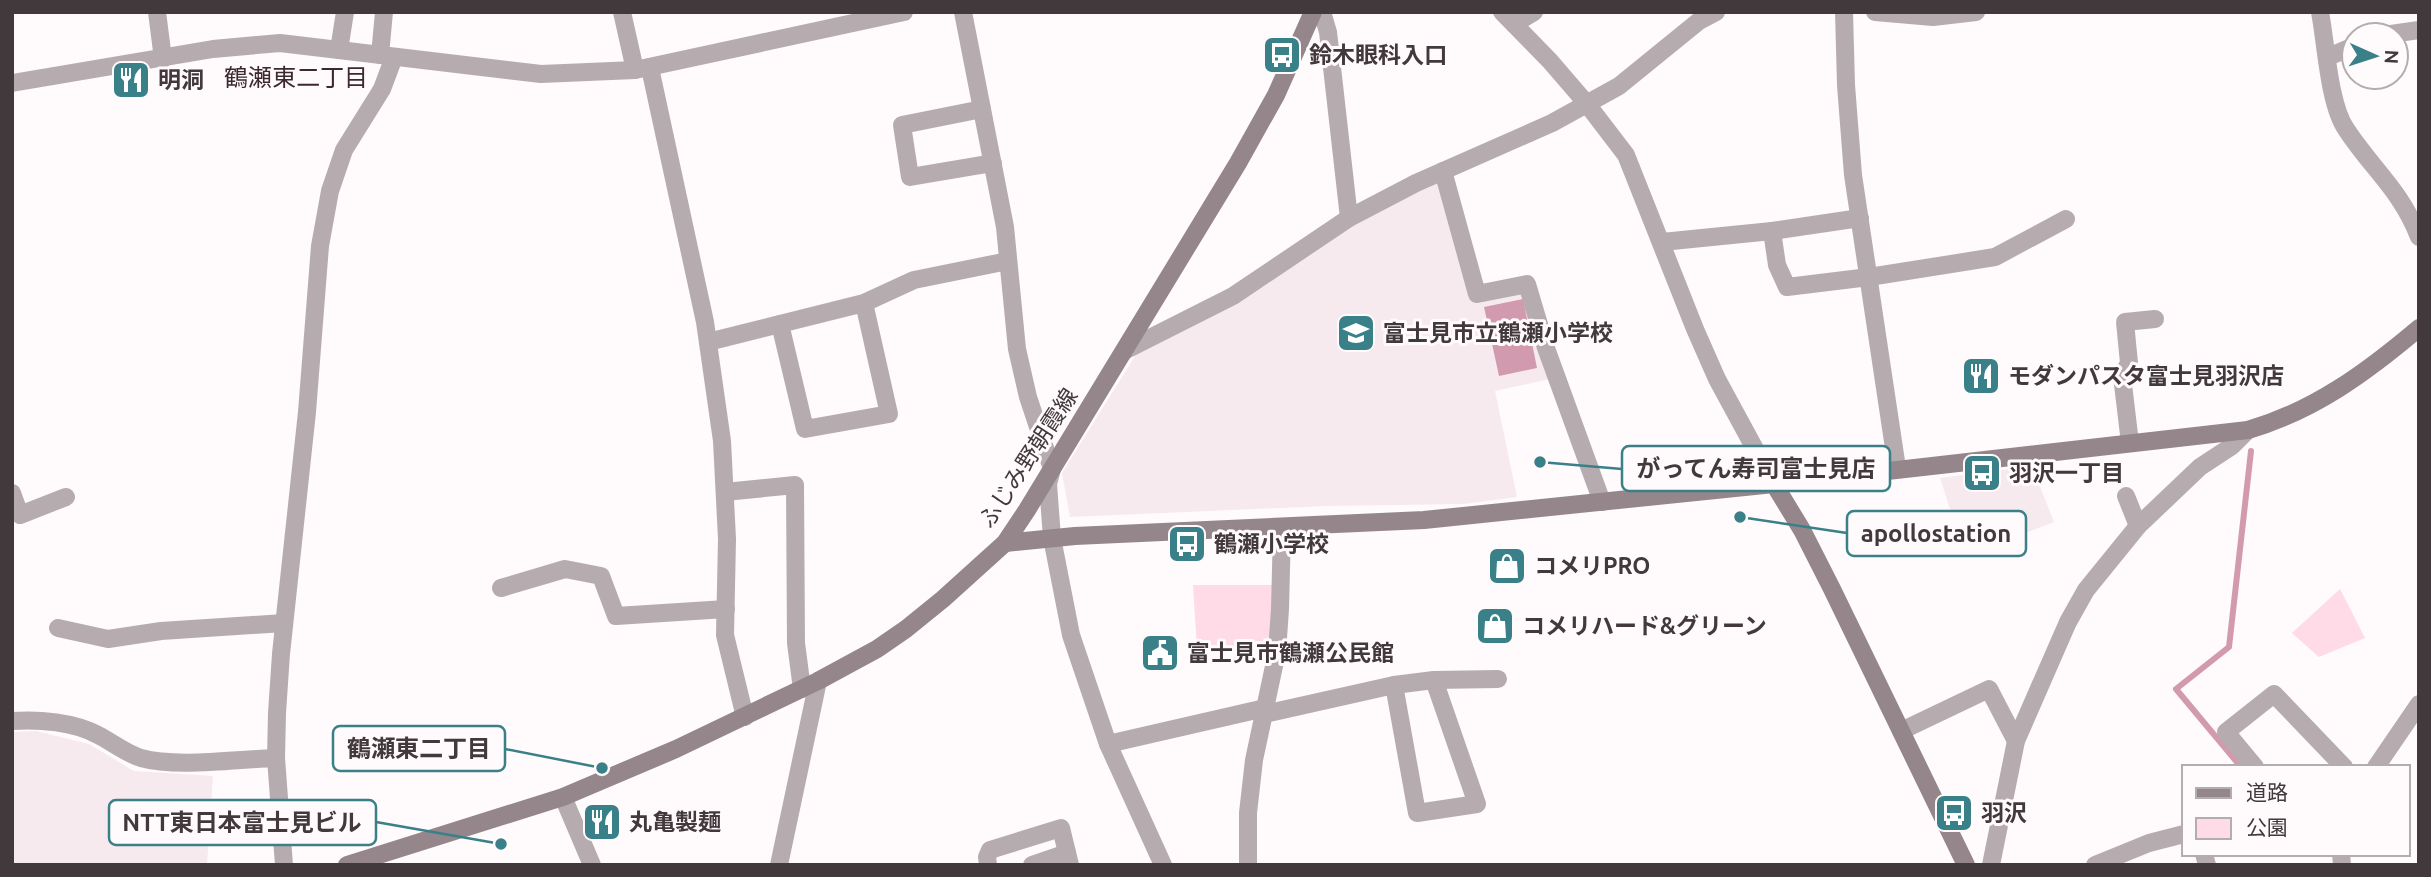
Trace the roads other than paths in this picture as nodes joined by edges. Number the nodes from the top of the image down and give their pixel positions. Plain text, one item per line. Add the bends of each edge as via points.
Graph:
1 (157, 12) edge
2 (345, 12) edge
3 (384, 12) edge
4 (622, 12) edge
5 (904, 12) edge
6 (963, 12) edge
7 (1313, 12) edge
8 (1322, 12) edge
9 (1534, 12) edge
10 (1716, 12) edge
11 (1844, 12) edge
12 (1875, 12) edge
13 (1976, 12) edge
14 (2320, 12) edge
15 (1508, 18) edge
16 (339, 50) junction
17 (2340, 52) edge
18 (387, 56) junction
19 (2328, 57) junction
20 (163, 59) junction
21 (642, 69) junction
22 (12, 83) edge
23 (1587, 104) junction
24 (982, 109) junction
25 (993, 163) junction
26 (1443, 171) junction
27 (1349, 218) junction
28 (1860, 218) junction
29 (2066, 219) dead end
30 (1772, 230) junction
31 (2419, 237) edge
32 (1662, 242) junction
33 (1008, 261) junction
34 (1869, 277) junction
35 (864, 303) junction
36 (2155, 319) dead end
37 (780, 324) junction
38 (2419, 329) edge
39 (708, 342) junction
40 (1126, 350) junction
41 (2248, 430) junction
42 (2130, 443) junction
43 (1897, 468) junction
44 (1052, 469) junction
45 (1774, 484) junction
46 (725, 492) junction
47 (12, 493) edge
48 (2126, 496) dead end
49 (66, 497) dead end
50 (1602, 502) junction
51 (2138, 526) junction
52 (1282, 528) junction
53 (1052, 538) junction
54 (1005, 543) junction
55 (501, 588) dead end
56 (726, 609) junction
57 (284, 624) junction
58 (58, 628) dead end
59 (1498, 679) dead end
60 (1434, 680) junction
61 (810, 685) junction
62 (1394, 685) junction
63 (2419, 704) edge
64 (1265, 711) junction
65 (745, 717) junction
66 (12, 721) edge
67 (1901, 731) junction
68 (2016, 741) junction
69 (1108, 744) junction
70 (276, 758) junction
71 (2253, 765) edge
72 (2342, 765) edge
73 (2377, 765) edge
74 (563, 797) junction
75 (2182, 835) edge
76 (1069, 859) edge
77 (284, 865) edge
78 (347, 865) edge
79 (592, 865) edge
80 (779, 865) edge
81 (988, 865) edge
82 (1032, 865) edge
83 (1163, 865) edge
84 (1248, 865) edge
85 (1966, 865) edge
86 (1991, 865) edge
87 (2095, 865) edge

1 - 20 street
2 - 16 street
3 - 18 street
4 - 21 street
5 - 21 street
6 - 24 street
7 - 40 street, ふじみ野朝霞線 via 1276,95
8 - 27 street
9 - 15 street
10 - 23 street via 1619,86
11 - 28 street via 1849,134
12 - 13 street via 1933,17
14 - 19 street
15 - 23 street
16 - 18 street
16 - 20 street via 279,43
17 - 19 street
18 - 21 street via 541,74
18 - 57 street via 382,89 344,149 330,191 320,246
19 - 31 street via 2344,128 2399,197
20 - 22 street
21 - 39 street
23 - 26 street
23 - 32 street via 1626,155
24 - 25 street
24 - 25 street via 902,125 910,177
25 - 33 street
26 - 27 street
26 - 50 street via 1478,294 1527,284
27 - 40 street via 1233,296
28 - 30 street
28 - 34 street
29 - 34 street via 1995,257
30 - 32 street
30 - 34 street via 1777,265 1787,287
32 - 45 street via 1717,379
33 - 35 street via 914,280
33 - 44 street via 1017,349
34 - 43 street
35 - 37 street
35 - 37 street via 889,414 805,429
36 - 42 street via 2124,322 2129,363 2122,376
37 - 39 street
38 - 41 street via 2374,366 2325,397
39 - 46 street
40 - 44 street, ふじみ野朝霞線
41 - 42 street
41 - 51 street via 2200,467
42 - 43 street
43 - 45 street
44 - 53 street via 1048,485
44 - 54 street, ふじみ野朝霞線
45 - 50 street
45 - 67 street via 1808,542
46 - 56 street
46 - 61 street via 795,485 796,643
47 - 49 street via 20,515
48 - 51 street
50 - 52 street via 1424,520
51 - 68 street via 2086,590
52 - 53 street
52 - 64 street via 1277,652
53 - 54 street
53 - 69 street via 1071,635
54 - 61 street, ふじみ野朝霞線 via 906,629
55 - 56 street via 565,569 601,576 616,616
56 - 65 street via 725,635
57 - 58 street via 108,639
57 - 70 street
59 - 60 street
60 - 62 street
60 - 62 street via 1477,804 1417,813
61 - 65 street, ふじみ野朝霞線
61 - 80 street
62 - 64 street
63 - 73 street
64 - 69 street
64 - 84 street via 1248,813
65 - 74 street, ふじみ野朝霞線
66 - 70 street via 63,724 96,733 141,758 183,762
67 - 68 street via 1989,689
67 - 85 street
68 - 86 street
69 - 83 street
70 - 77 street
71 - 72 street via 2226,732 2274,694
74 - 78 street, ふじみ野朝霞線
74 - 79 street
75 - 87 street
76 - 81 street via 1061,828 990,850
76 - 82 street

